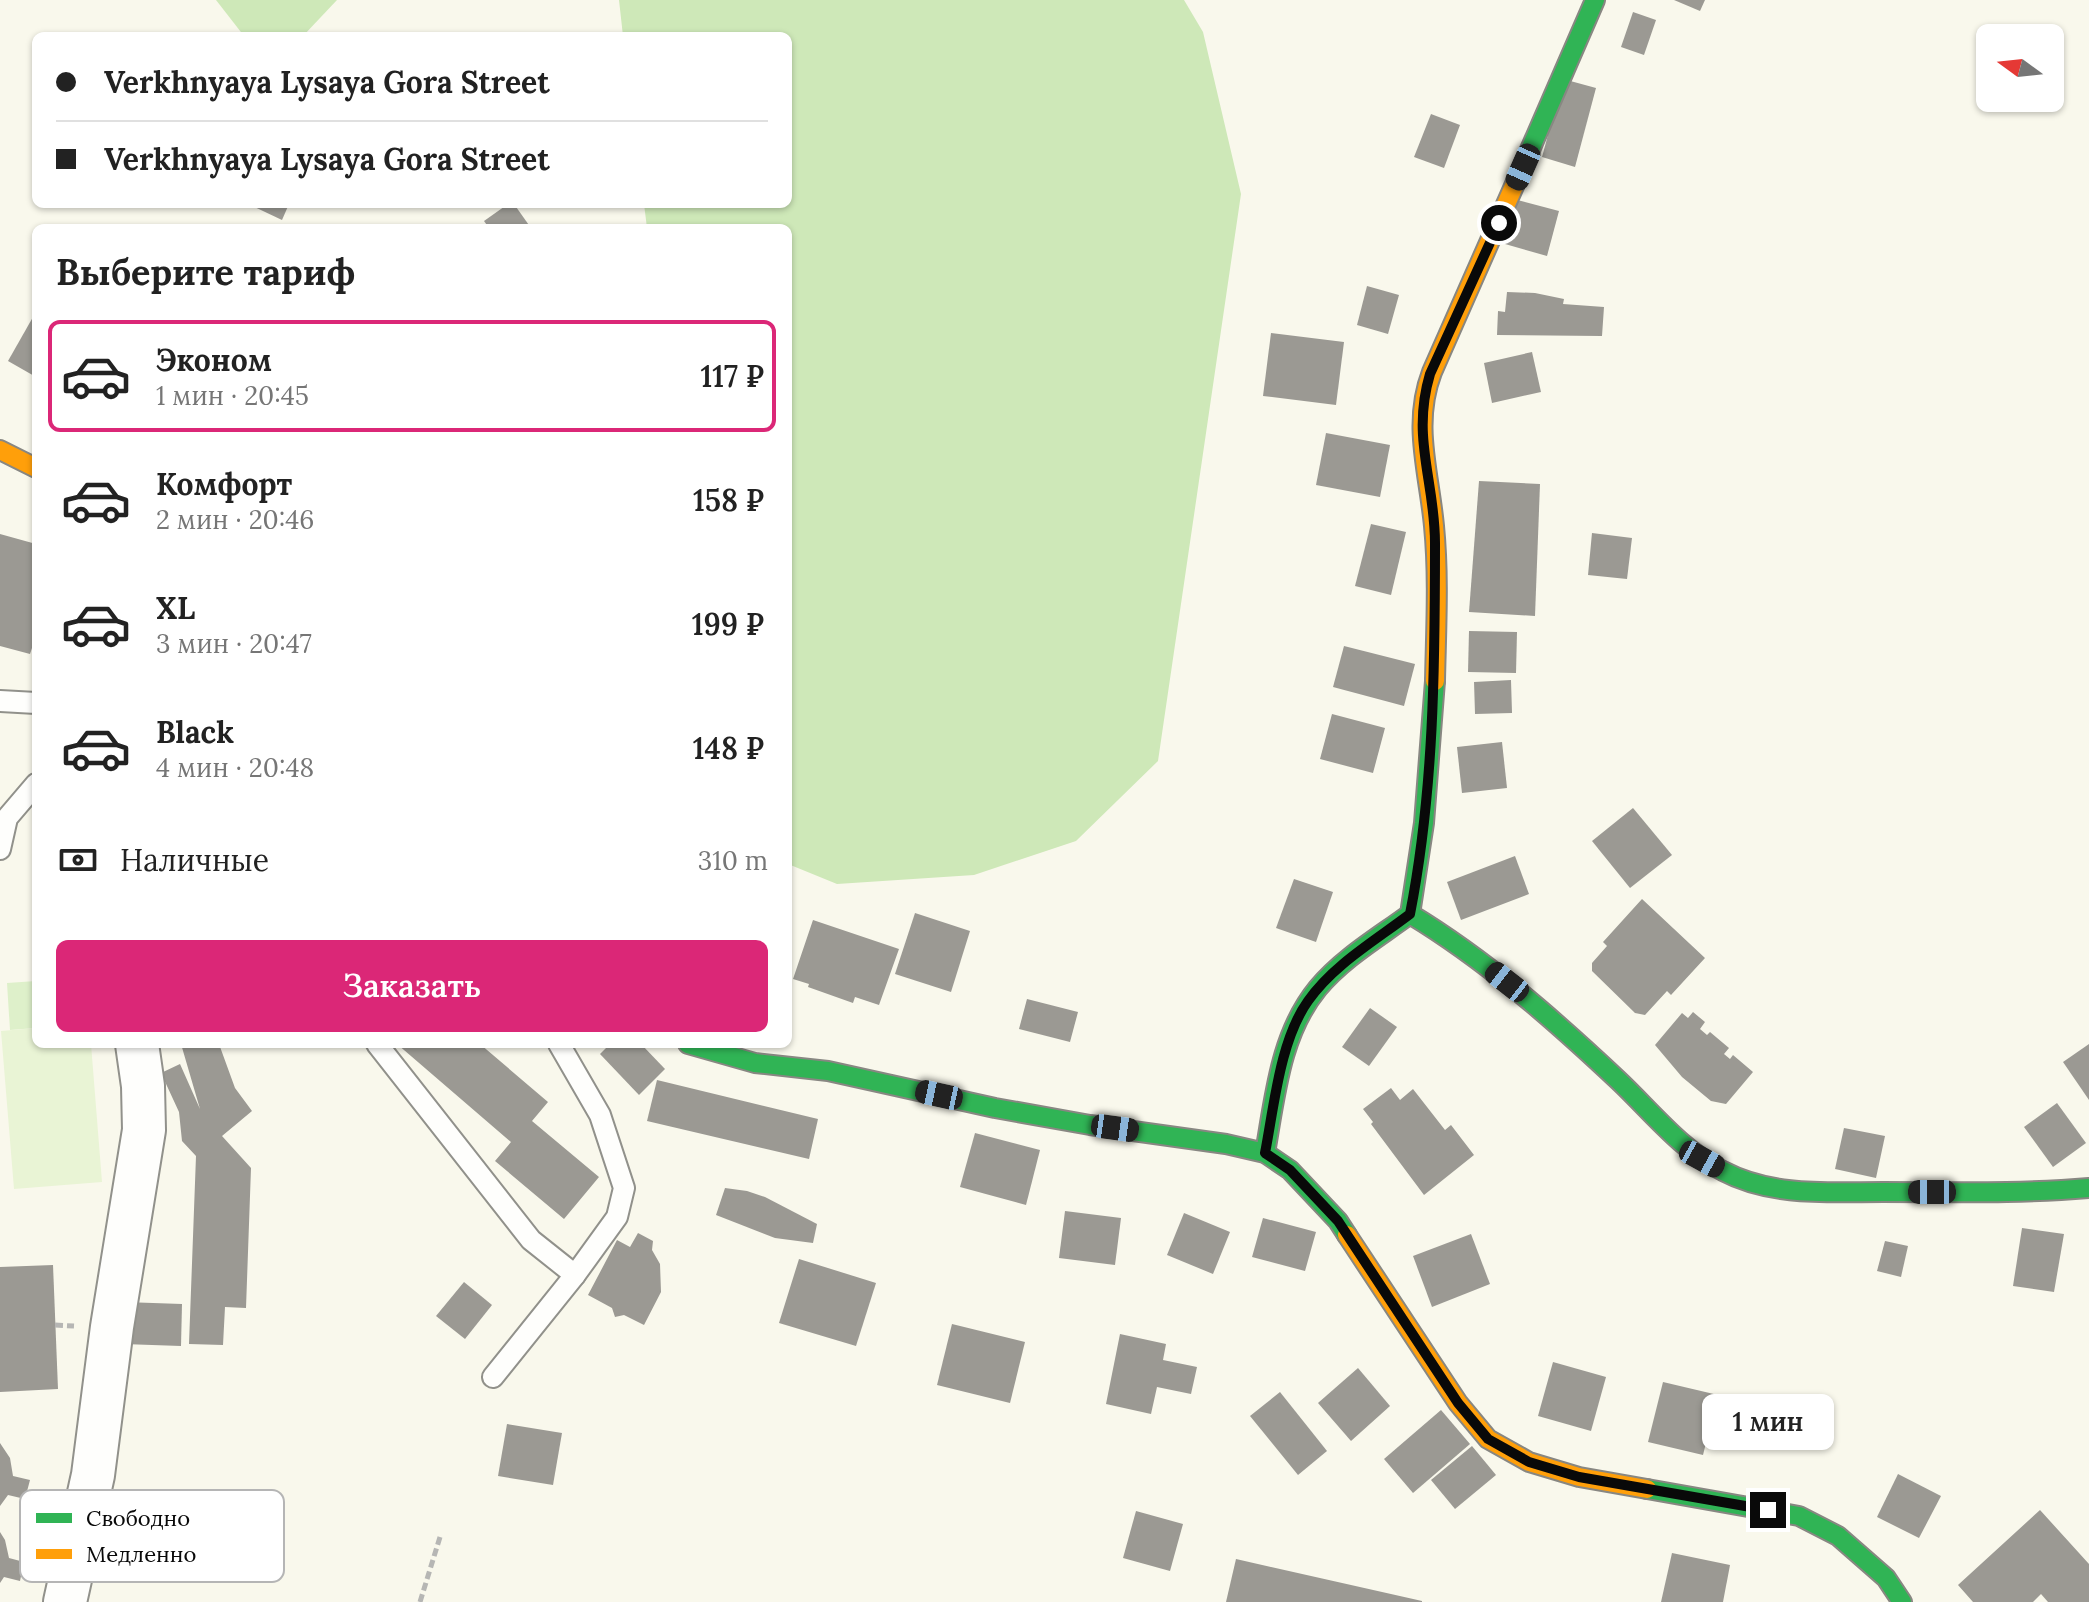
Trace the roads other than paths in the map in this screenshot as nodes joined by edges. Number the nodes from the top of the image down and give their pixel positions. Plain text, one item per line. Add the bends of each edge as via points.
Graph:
1 (1595, 0) edge
2 (0, 450) edge
3 (32, 466) edge
4 (0, 701) edge
5 (32, 703) edge
6 (32, 789) edge
7 (0, 849) edge
8 (1410, 914) junction
9 (138, 1048) edge
10 (380, 1048) edge
11 (561, 1048) edge
12 (702, 1048) edge
13 (1265, 1153) junction
14 (2089, 1188) edge
15 (575, 1275) junction
16 (493, 1377) dead end
17 (90, 1490) edge
18 (69, 1582) edge
19 (65, 1602) edge
20 (1902, 1602) edge

1 - 8 street via 1423,398 1422,446 1435,538 1433,692 1423,852
2 - 3 street
4 - 5 lane
6 - 7 lane via 7,818
8 - 13 street via 1330,975 1307,1001 1292,1031
8 - 14 street via 1530,1000 1702,1159 1739,1179 1782,1189 1838,1192 2027,1193
9 - 17 street via 144,1130
10 - 15 lane via 531,1240
11 - 15 lane via 600,1115 624,1188 617,1217
12 - 13 street via 755,1063 828,1071 995,1108
13 - 20 street via 1290,1170 1338,1221 1458,1403 1488,1439 1529,1462 1579,1477 1799,1516 1838,1536 1886,1578
15 - 16 lane
18 - 19 street

